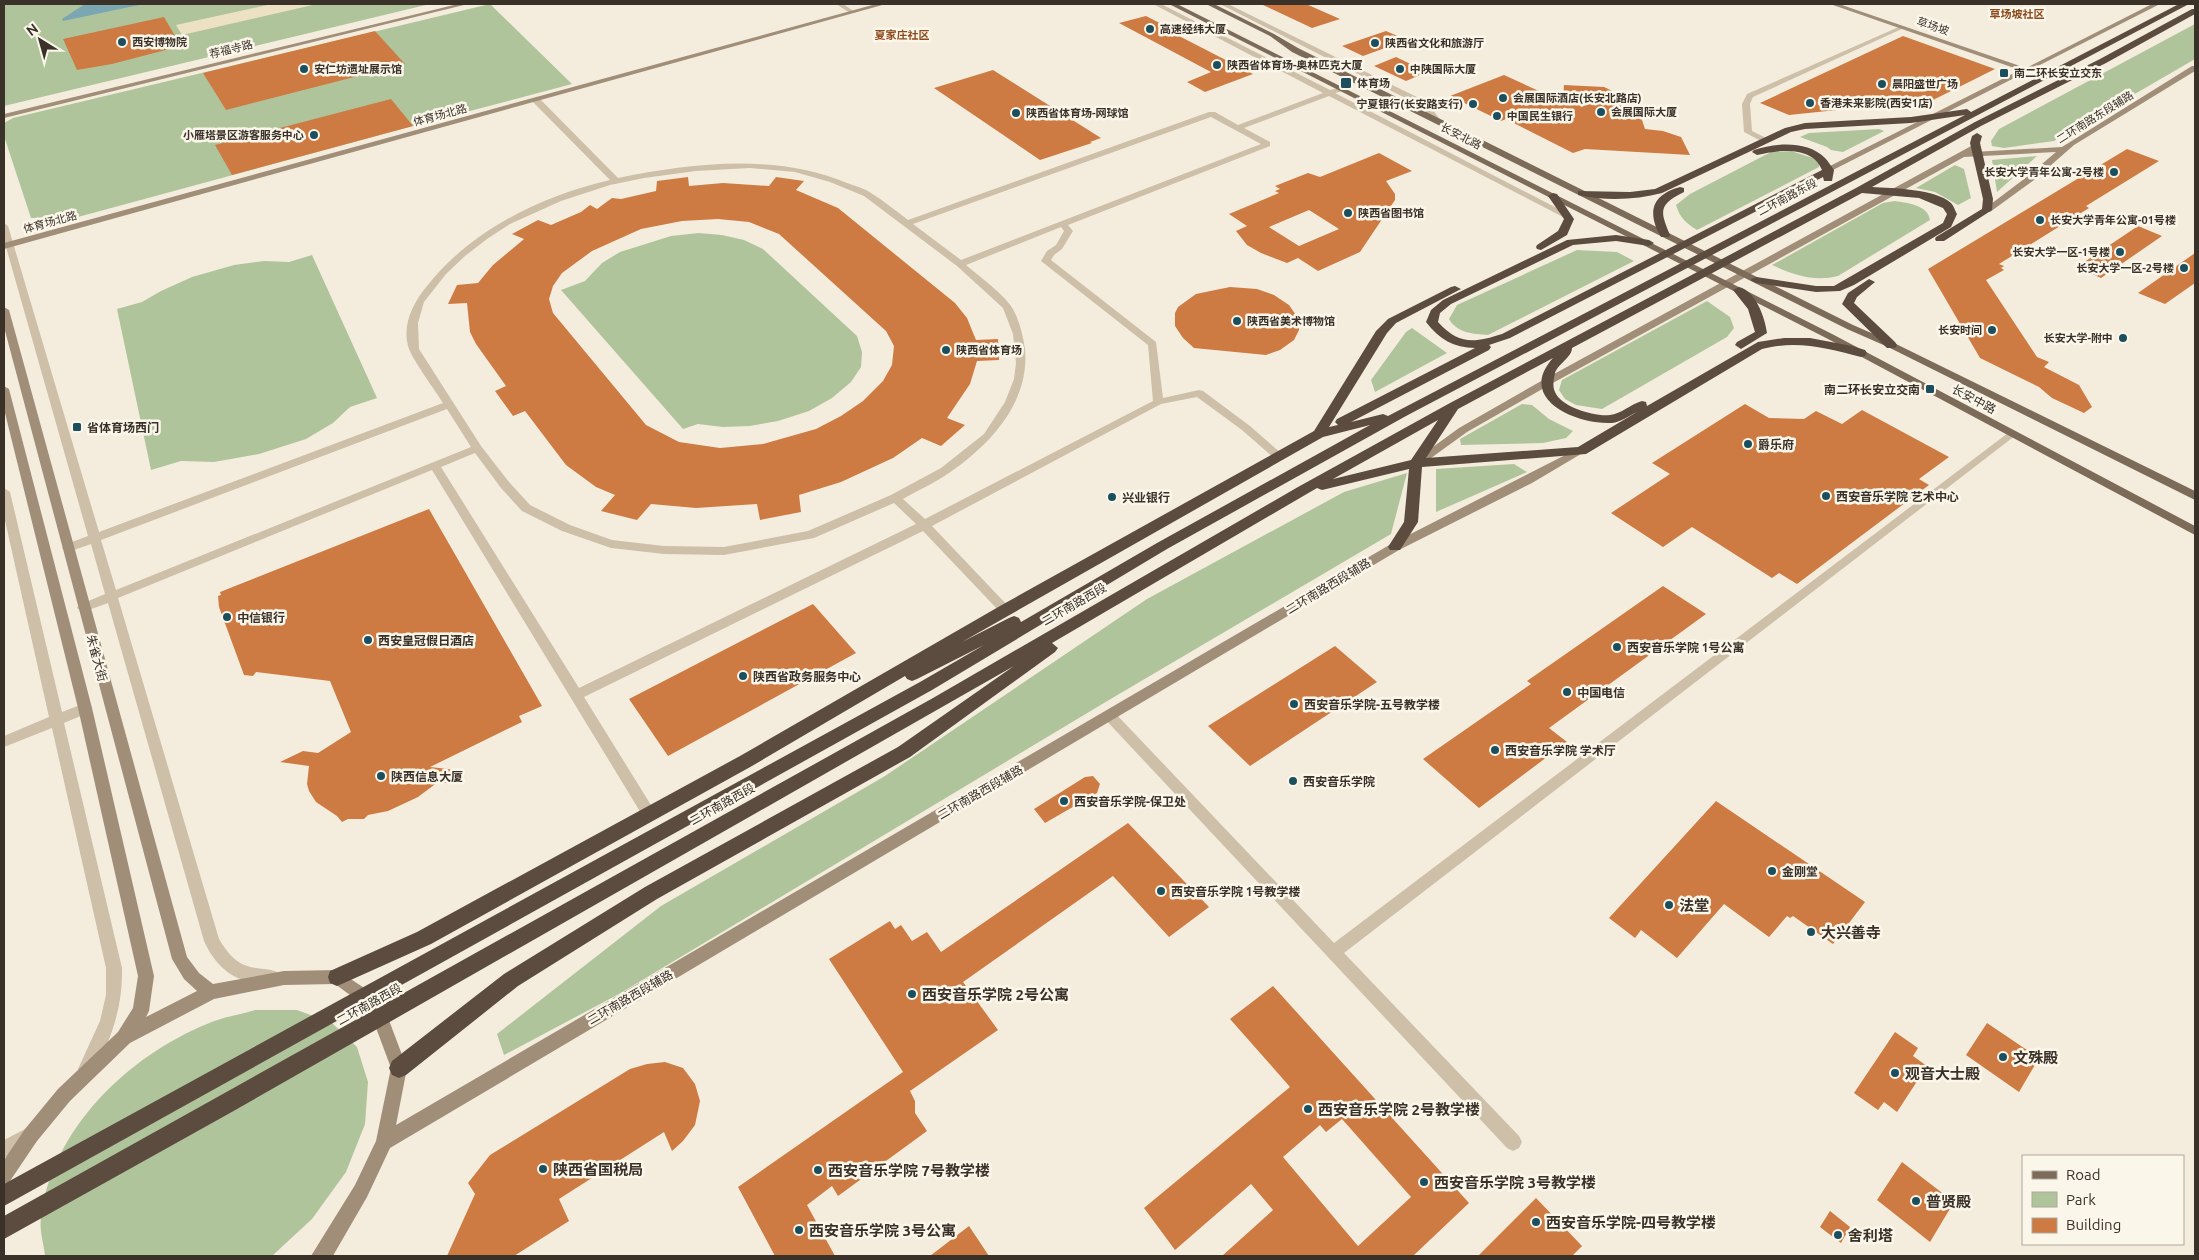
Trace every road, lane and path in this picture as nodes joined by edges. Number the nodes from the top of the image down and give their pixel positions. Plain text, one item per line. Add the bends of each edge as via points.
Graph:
1 (464, 4) edge
2 (839, 4) edge
3 (883, 4) edge
4 (1156, 4) edge
5 (1172, 4) edge
6 (1209, 4) edge
7 (1223, 4) edge
8 (1833, 4) edge
9 (2157, 4) edge
10 (2184, 4) edge
11 (2195, 11) edge
12 (852, 12) junction
13 (2195, 20) edge
14 (1903, 28) junction
15 (2195, 68) edge
16 (2026, 70) junction
17 (1340, 88) junction
18 (1330, 93) junction
19 (536, 100) junction
20 (2025, 100) junction
21 (1986, 108) junction
22 (4, 116) edge
23 (2012, 116) junction
24 (1928, 118) junction
25 (1437, 121) junction
26 (1238, 128) junction
27 (1977, 136) junction
28 (1766, 140) junction
29 (2063, 149) junction
30 (1977, 151) junction
31 (1829, 170) junction
32 (617, 182) junction
33 (1865, 190) junction
34 (1895, 191) junction
35 (1822, 192) junction
36 (1582, 193) junction
37 (1553, 196) junction
38 (1987, 210) junction
39 (1568, 216) junction
40 (906, 224) junction
41 (1062, 224) junction
42 (4, 226) edge
43 (1665, 235) junction
44 (1648, 243) junction
45 (6, 246) edge
46 (960, 264) junction
47 (1756, 280) junction
48 (1739, 290) junction
49 (4, 310) edge
50 (1506, 336) junction
51 (1579, 340) junction
52 (1891, 345) junction
53 (1861, 353) junction
54 (1547, 382) junction
55 (4, 389) edge
56 (1158, 402) junction
57 (449, 405) junction
58 (1454, 406) junction
59 (1402, 413) junction
60 (2012, 433) junction
61 (1319, 434) junction
62 (477, 448) junction
63 (1581, 451) junction
64 (1279, 456) junction
65 (434, 464) junction
66 (1416, 464) junction
67 (1304, 490) junction
68 (4, 492) edge
69 (2195, 496) edge
70 (896, 498) junction
71 (924, 525) junction
72 (2195, 531) edge
73 (95, 538) junction
74 (1162, 546) junction
75 (1395, 547) junction
76 (68, 548) junction
77 (112, 596) junction
78 (1121, 597) junction
79 (83, 608) junction
80 (1004, 610) junction
81 (577, 695) junction
82 (85, 708) junction
83 (1110, 716) junction
84 (56, 720) junction
85 (4, 742) edge
86 (746, 761) junction
87 (649, 814) junction
88 (1334, 952) junction
89 (337, 977) junction
90 (284, 978) junction
91 (212, 992) junction
92 (124, 1037) junction
93 (399, 1068) junction
94 (78, 1080) junction
95 (30, 1135) junction
96 (384, 1142) junction
97 (1513, 1142) dead end
98 (4, 1149) edge
99 (4, 1175) edge
100 (4, 1195) edge
101 (350, 1210) junction
102 (4, 1228) edge
103 (320, 1256) edge
104 (331, 1256) edge

1 - 22 main road, 荐福寺路
2 - 12 street
3 - 12 main road, 体育场北路
4 - 18 street
5 - 17 main road, 长安北路
6 - 25 main road, 长安北路
7 - 25 street via 1424,104
8 - 14 main road, 草场坡
9 - 16 main road
10 - 21 highway, 二环南路东段
11 - 20 highway
12 - 19 main road, 体育场北路
13 - 23 highway
14 - 16 main road, 草场坡
14 - 28 street via 1750,96 1746,104 1748,132
15 - 29 main road, 二环南路东段辅路
16 - 24 main road
17 - 18 street
17 - 37 main road, 长安北路
18 - 26 street
18 - 39 street
19 - 32 street
19 - 45 main road, 体育场北路
20 - 23 highway
20 - 33 highway
21 - 24 highway
21 - 35 highway, 二环南路东段
23 - 27 highway
24 - 28 highway via 1805,126
24 - 31 main road
25 - 36 main road, 长安北路
26 - 40 street via 1212,114
26 - 41 street via 1267,144
27 - 30 highway
27 - 33 highway
28 - 36 highway via 1642,196
29 - 30 main road
29 - 38 main road, 二环南路东段辅路 via 2031,178
30 - 34 main road via 1960,156
30 - 38 highway via 1988,199
31 - 35 highway
31 - 43 highway via 1819,158 1799,150 1763,150 1668,196 1658,206 1657,216
31 - 50 highway
32 - 40 street via 700,167 750,166 795,170 868,194
32 - 57 street via 556,201 505,225 462,253 437,276 417,307 412,330 414,349
33 - 34 highway
33 - 51 highway
34 - 47 highway via 1921,194 1942,203 1952,214 1952,219 1947,225 1836,289
34 - 54 main road
35 - 59 highway, 二环南路东段
36 - 43 main road, 长安北路
37 - 39 highway
37 - 44 main road, 长安北路
38 - 52 highway via 1860,287 1852,295 1848,304
39 - 61 highway via 1570,219 1563,233 1552,241 1392,321 1382,331
40 - 46 street
41 - 46 street
41 - 56 street via 1069,231 1046,260 1153,344
42 - 45 street
43 - 47 main road, 长安北路
44 - 48 main road, 长安北路
44 - 50 highway via 1616,238 1571,242 1447,302 1435,312 1432,322 1455,342 1471,346
45 - 73 street
46 - 70 street via 1007,307 1018,334 1019,379 1010,402 988,436 945,471
47 - 52 main road, 长安中路
48 - 53 main road, 长安中路
48 - 54 highway via 1755,309 1761,333 1633,411 1613,419 1588,418 1563,407 1549,394
49 - 76 main road, 朱雀大街
50 - 61 highway
51 - 54 highway via 1550,368
51 - 58 highway
52 - 69 main road, 长安中路
53 - 60 main road, 长安中路
53 - 63 highway via 1833,343 1779,340 1758,346
54 - 66 main road via 1463,430
55 - 82 main road, 朱雀大街
56 - 64 street via 1199,393
56 - 71 street
57 - 62 street
57 - 73 street
58 - 66 highway
58 - 67 highway, 二环南路西段
59 - 61 highway
59 - 74 highway, 二环南路西段
60 - 72 main road, 长安中路
60 - 88 street
61 - 64 highway
62 - 65 street
62 - 70 street via 526,508 566,528 611,544 664,550 724,551 810,534
63 - 66 highway
63 - 75 main road, 二环南路西段辅路
64 - 80 highway
65 - 77 street
65 - 81 street
66 - 67 highway
66 - 75 highway via 1411,522
67 - 78 highway, 二环南路西段
68 - 84 street
70 - 71 street
71 - 80 street
71 - 81 street
73 - 76 street
73 - 77 street
74 - 86 highway
74 - 100 highway, 二环南路西段 via 926,686
75 - 83 main road, 二环南路西段辅路
76 - 79 main road, 朱雀大街
77 - 79 street
77 - 90 street via 212,941 223,961 240,972 257,977
78 - 93 highway via 904,752 651,892 512,980
78 - 102 highway, 二环南路西段
79 - 91 main road, 朱雀大街 via 180,959 196,984
80 - 86 highway
81 - 87 street
82 - 84 street
82 - 92 main road, 朱雀大街 via 146,976 141,1011
83 - 88 street
83 - 96 main road, 二环南路西段辅路
84 - 85 street
84 - 94 street via 114,968 115,990 104,1035
86 - 87 highway
87 - 89 highway via 424,938
88 - 97 street
89 - 90 main road
89 - 93 main road via 375,1004
90 - 91 main road
91 - 92 main road
92 - 94 main road
93 - 96 main road
94 - 95 main road
95 - 98 street
95 - 99 main road
96 - 101 main road
101 - 103 main road
101 - 104 street

